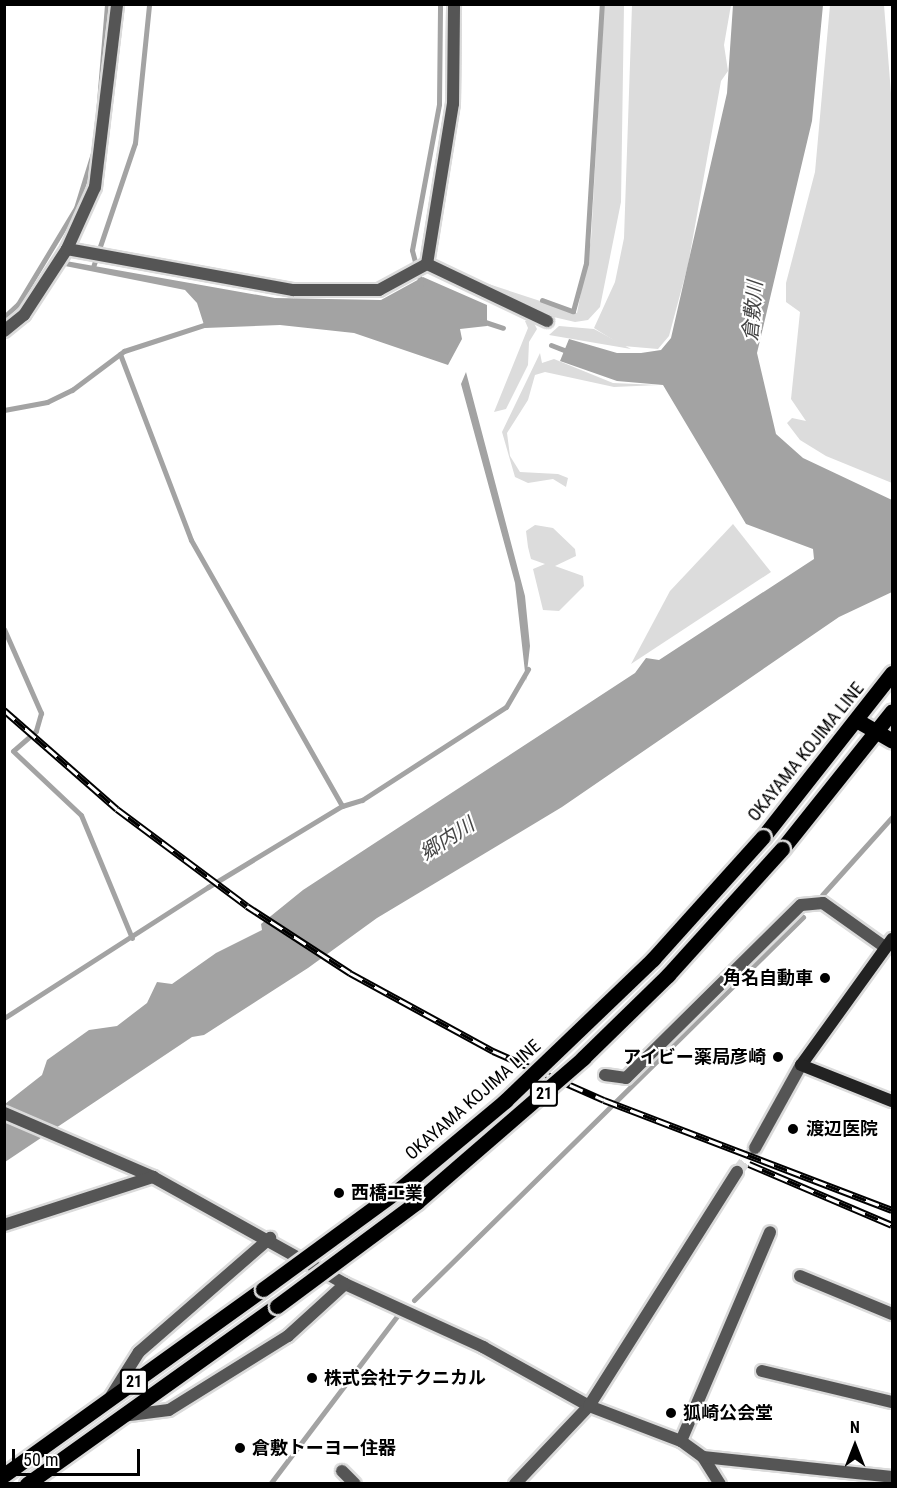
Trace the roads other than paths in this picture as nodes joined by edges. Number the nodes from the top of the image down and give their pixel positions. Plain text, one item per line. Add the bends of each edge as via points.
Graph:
1 (117, 4) edge
2 (454, 4) edge
3 (61, 259) junction
4 (425, 265) junction
5 (547, 321) dead end
6 (4, 331) edge
7 (892, 673) edge
8 (892, 711) edge
9 (858, 720) junction
10 (877, 733) junction
11 (892, 741) edge
12 (889, 943) edge
13 (801, 1065) junction
14 (605, 1075) dead end
15 (892, 1101) edge
16 (4, 1113) edge
17 (755, 1148) tunnel mouth
18 (736, 1172) tunnel mouth
19 (153, 1177) junction
20 (4, 1225) edge
21 (770, 1232) dead end
22 (270, 1238) junction
23 (800, 1276) dead end
24 (345, 1284) junction
25 (892, 1314) edge
26 (762, 1371) dead end
27 (109, 1399) junction
28 (892, 1402) edge
29 (589, 1406) junction
30 (122, 1416) junction
31 (681, 1441) junction
32 (703, 1457) junction
33 (342, 1471) dead end
34 (9, 1472) edge
35 (892, 1477) edge
36 (26, 1484) edge
37 (355, 1484) edge
38 (514, 1484) edge
39 (720, 1484) edge

1 - 3 street via 95,187
2 - 4 street via 453,104
3 - 4 street via 95,255 293,290 379,290 409,270
3 - 6 street via 24,315
4 - 5 street
7 - 9 main road, OKAYAMA KOJIMA LINE / 21
8 - 10 main road, 21
9 - 10 main road
9 - 27 main road, OKAYAMA KOJIMA LINE / 21, bridge via 763,837 653,959 505,1101 401,1188
10 - 11 main road
10 - 30 main road, 21, bridge via 782,849 668,975 583,1058 448,1177
12 - 13 street
12 - 14 street via 823,903 801,905 626,1078
13 - 15 street
13 - 17 street
16 - 19 street
18 - 29 street
19 - 20 street
19 - 22 street
21 - 31 street
22 - 24 street
22 - 27 street via 139,1352
23 - 25 street
24 - 29 street via 483,1347
24 - 30 street via 288,1336 169,1410
26 - 28 street
27 - 34 main road, OKAYAMA KOJIMA LINE / 21
29 - 31 street
29 - 38 street
30 - 36 main road, 21
31 - 32 street
32 - 35 street
32 - 39 street
33 - 37 street
34 - 36 main road

